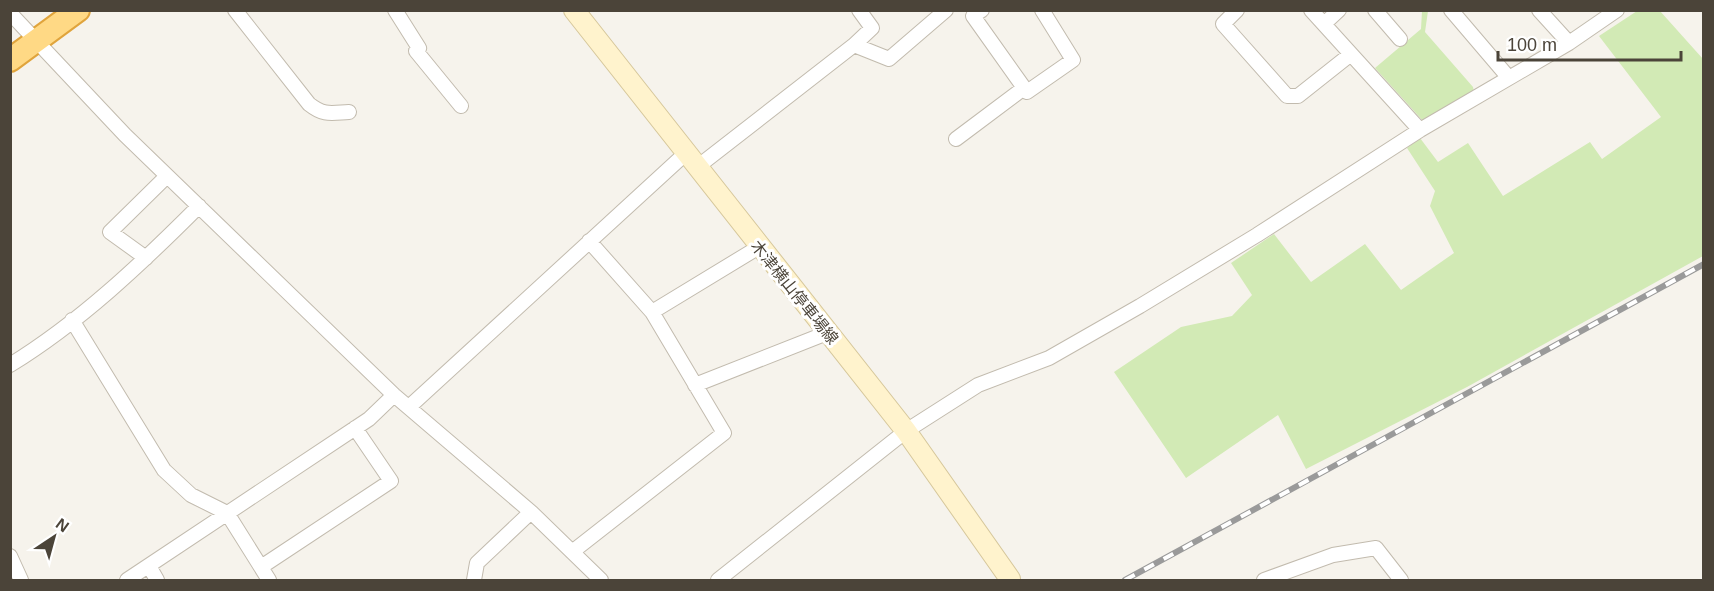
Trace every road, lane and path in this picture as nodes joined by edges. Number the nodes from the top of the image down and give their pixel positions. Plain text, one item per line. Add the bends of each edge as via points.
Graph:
1 (78, 10) edge
2 (235, 10) edge
3 (395, 10) edge
4 (859, 10) edge
5 (946, 10) edge
6 (1042, 10) edge
7 (1237, 10) edge
8 (1311, 10) edge
9 (1339, 10) edge
10 (1375, 10) edge
11 (1451, 10) edge
12 (1539, 10) edge
13 (1617, 10) edge
14 (578, 12) edge
15 (975, 12) edge
16 (10, 13) edge
17 (1324, 24) junction
18 (1400, 39) dead end
19 (36, 42) junction
20 (1569, 43) junction
21 (854, 45) junction
22 (1350, 54) junction
23 (10, 60) edge
24 (1509, 78) junction
25 (1024, 88) junction
26 (461, 106) dead end
27 (349, 112) dead end
28 (1420, 130) junction
29 (956, 139) dead end
30 (691, 161) junction
31 (167, 176) junction
32 (199, 206) junction
33 (589, 241) junction
34 (759, 247) junction
35 (146, 258) junction
36 (652, 312) junction
37 (72, 320) junction
38 (827, 333) junction
39 (10, 365) edge
40 (695, 385) junction
41 (394, 395) junction
42 (409, 407) junction
43 (355, 428) junction
44 (906, 431) junction
45 (531, 512) junction
46 (227, 513) junction
47 (572, 552) junction
48 (10, 556) edge
49 (149, 566) junction
50 (261, 567) junction
51 (1010, 579) edge
52 (21, 580) edge
53 (127, 580) edge
54 (157, 580) edge
55 (269, 580) edge
56 (474, 580) edge
57 (601, 580) edge
58 (718, 580) edge
59 (1264, 580) edge
60 (1401, 580) edge

1 - 19 highway
2 - 27 street via 309,104 328,114
3 - 26 street via 419,48 416,51
4 - 21 street via 872,28
5 - 21 street via 889,59
6 - 25 street via 1073,60 1027,92
7 - 22 street via 1223,24 1287,96 1298,96
8 - 17 street
9 - 17 street
10 - 18 street
11 - 24 street
12 - 20 street
13 - 20 street
14 - 30 main road, 木津横山停車場線
15 - 25 street
16 - 19 street
17 - 22 street
19 - 23 highway
19 - 31 street
20 - 24 street
21 - 30 street
22 - 28 street
24 - 28 street
25 - 29 street
28 - 44 street via 1140,306 1049,358 978,385
30 - 33 street
30 - 34 main road, 木津横山停車場線
31 - 32 street
31 - 35 street via 110,232
32 - 35 street
32 - 41 street
33 - 36 street
33 - 42 street
34 - 36 street
34 - 38 main road, 木津横山停車場線
35 - 37 street
36 - 40 street
37 - 39 street
37 - 46 street via 164,470 191,495
38 - 40 street
38 - 44 main road, 木津横山停車場線
40 - 47 street via 724,433
41 - 42 street
41 - 43 street
42 - 45 street
43 - 46 street
43 - 50 street via 391,481
44 - 51 main road, 木津横山停車場線
44 - 58 street
45 - 47 street
45 - 56 street via 477,563
46 - 49 street
46 - 50 street
47 - 57 street
48 - 52 street
49 - 53 street
49 - 54 street
50 - 55 street
59 - 60 street via 1333,555 1376,549

